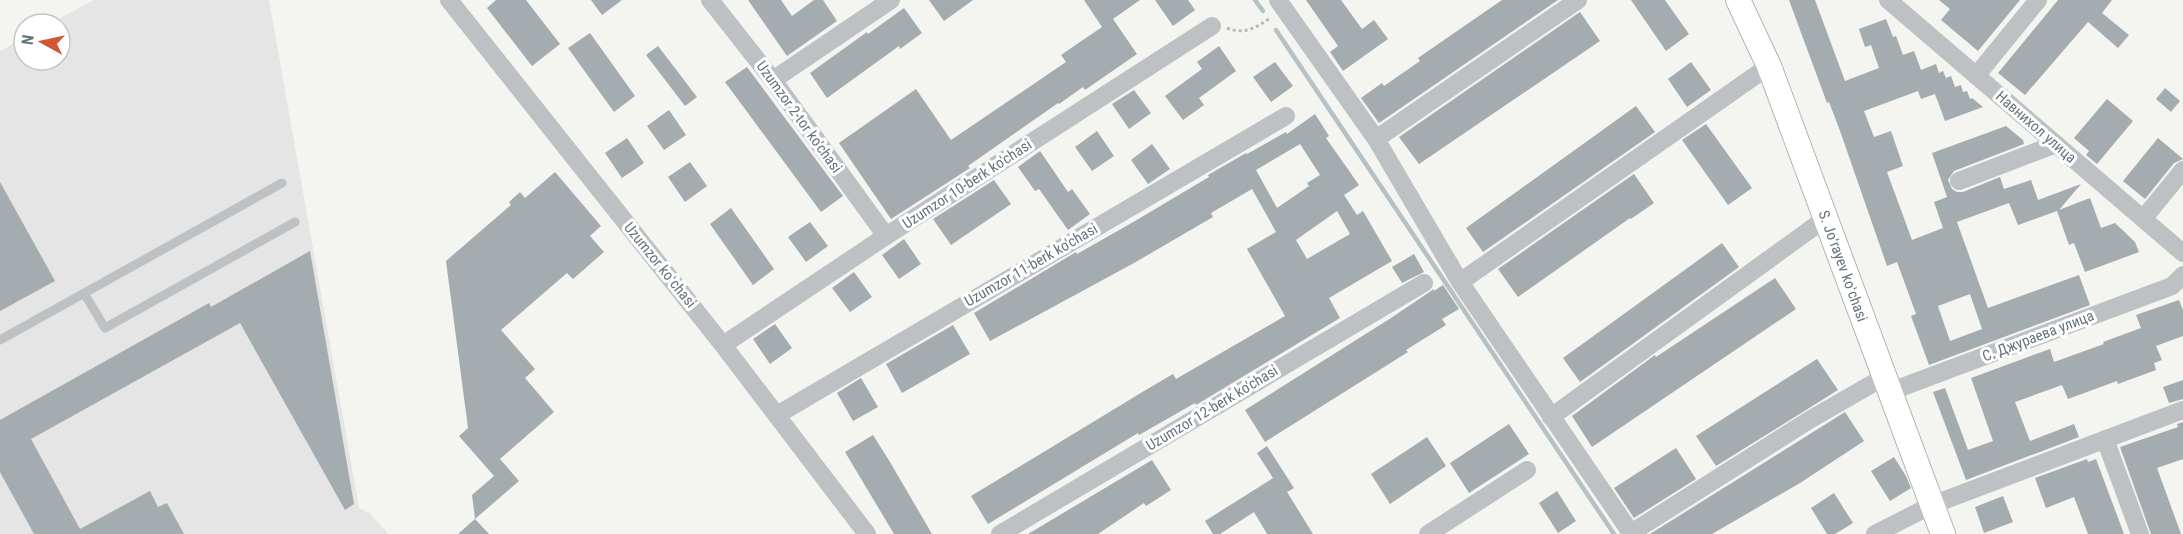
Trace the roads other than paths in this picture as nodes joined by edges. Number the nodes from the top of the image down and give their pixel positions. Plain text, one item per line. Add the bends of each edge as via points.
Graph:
1 (449, 0) edge
2 (710, 0) edge
3 (891, 0) edge
4 (1578, 0) edge
5 (1738, 0) edge
6 (1888, 0) edge
7 (2038, 0) edge
8 (1284, 2) edge
9 (1212, 26) road end
10 (1769, 66) junction
11 (1976, 76) junction
12 (773, 80) junction
13 (1286, 116) dead end
14 (1376, 139) junction
15 (2056, 144) junction
16 (2183, 170) edge
17 (1959, 181) dead end
18 (282, 183) dead end
19 (1826, 218) junction
20 (2144, 219) junction
21 (295, 222) dead end
22 (886, 236) junction
23 (2183, 253) edge
24 (2183, 275) edge
25 (1460, 282) junction
26 (1424, 283) dead end
27 (84, 293) junction
28 (0, 339) edge
29 (723, 345) junction
30 (1886, 385) junction
31 (2183, 410) edge
32 (777, 415) junction
33 (1551, 417) junction
34 (2105, 439) junction
35 (1527, 470) dead end
36 (1932, 505) junction
37 (867, 534) edge
38 (1000, 534) edge
39 (1428, 534) edge
40 (1875, 534) edge
41 (1943, 534) edge
42 (2140, 534) edge

1 - 29 street, Uzumzor koʻchasi
2 - 12 street, Uzumzor 2-tor ko'chasi
3 - 12 street
4 - 14 street
5 - 10 street, S. Joʻrayev koʻchasi
6 - 11 street, Навнихол улица
7 - 11 street
8 - 14 street
9 - 22 street, Uzumzor 10-berk ko'chasi
10 - 19 street, S. Joʻrayev koʻchasi
10 - 25 street
11 - 15 street, Навнихол улица
12 - 22 street, Uzumzor 2-tor ko'chasi
13 - 32 street, Uzumzor 11-berk ko'chasi
14 - 25 street
15 - 17 street
15 - 20 street, Навнихол улица
16 - 20 street
18 - 27 lane
19 - 30 street, S. Joʻrayev koʻchasi
19 - 33 street
20 - 23 street, Навнихол улица
21 - 27 lane via 105,328
22 - 29 street, Uzumzor 10-berk ko'chasi
24 - 30 street, С. Джураева улица via 2172,286
25 - 33 street
26 - 38 street, Uzumzor 12-berk ko'chasi
27 - 28 lane
29 - 32 street, Uzumzor koʻchasi
30 - 33 street, С. Джураева улица via 1811,419 1631,533
30 - 36 street, S. Joʻrayev koʻchasi
31 - 34 street
32 - 37 street, Uzumzor koʻchasi
34 - 36 street
34 - 42 street
35 - 39 street
36 - 40 street
36 - 41 street, S. Joʻrayev koʻchasi

